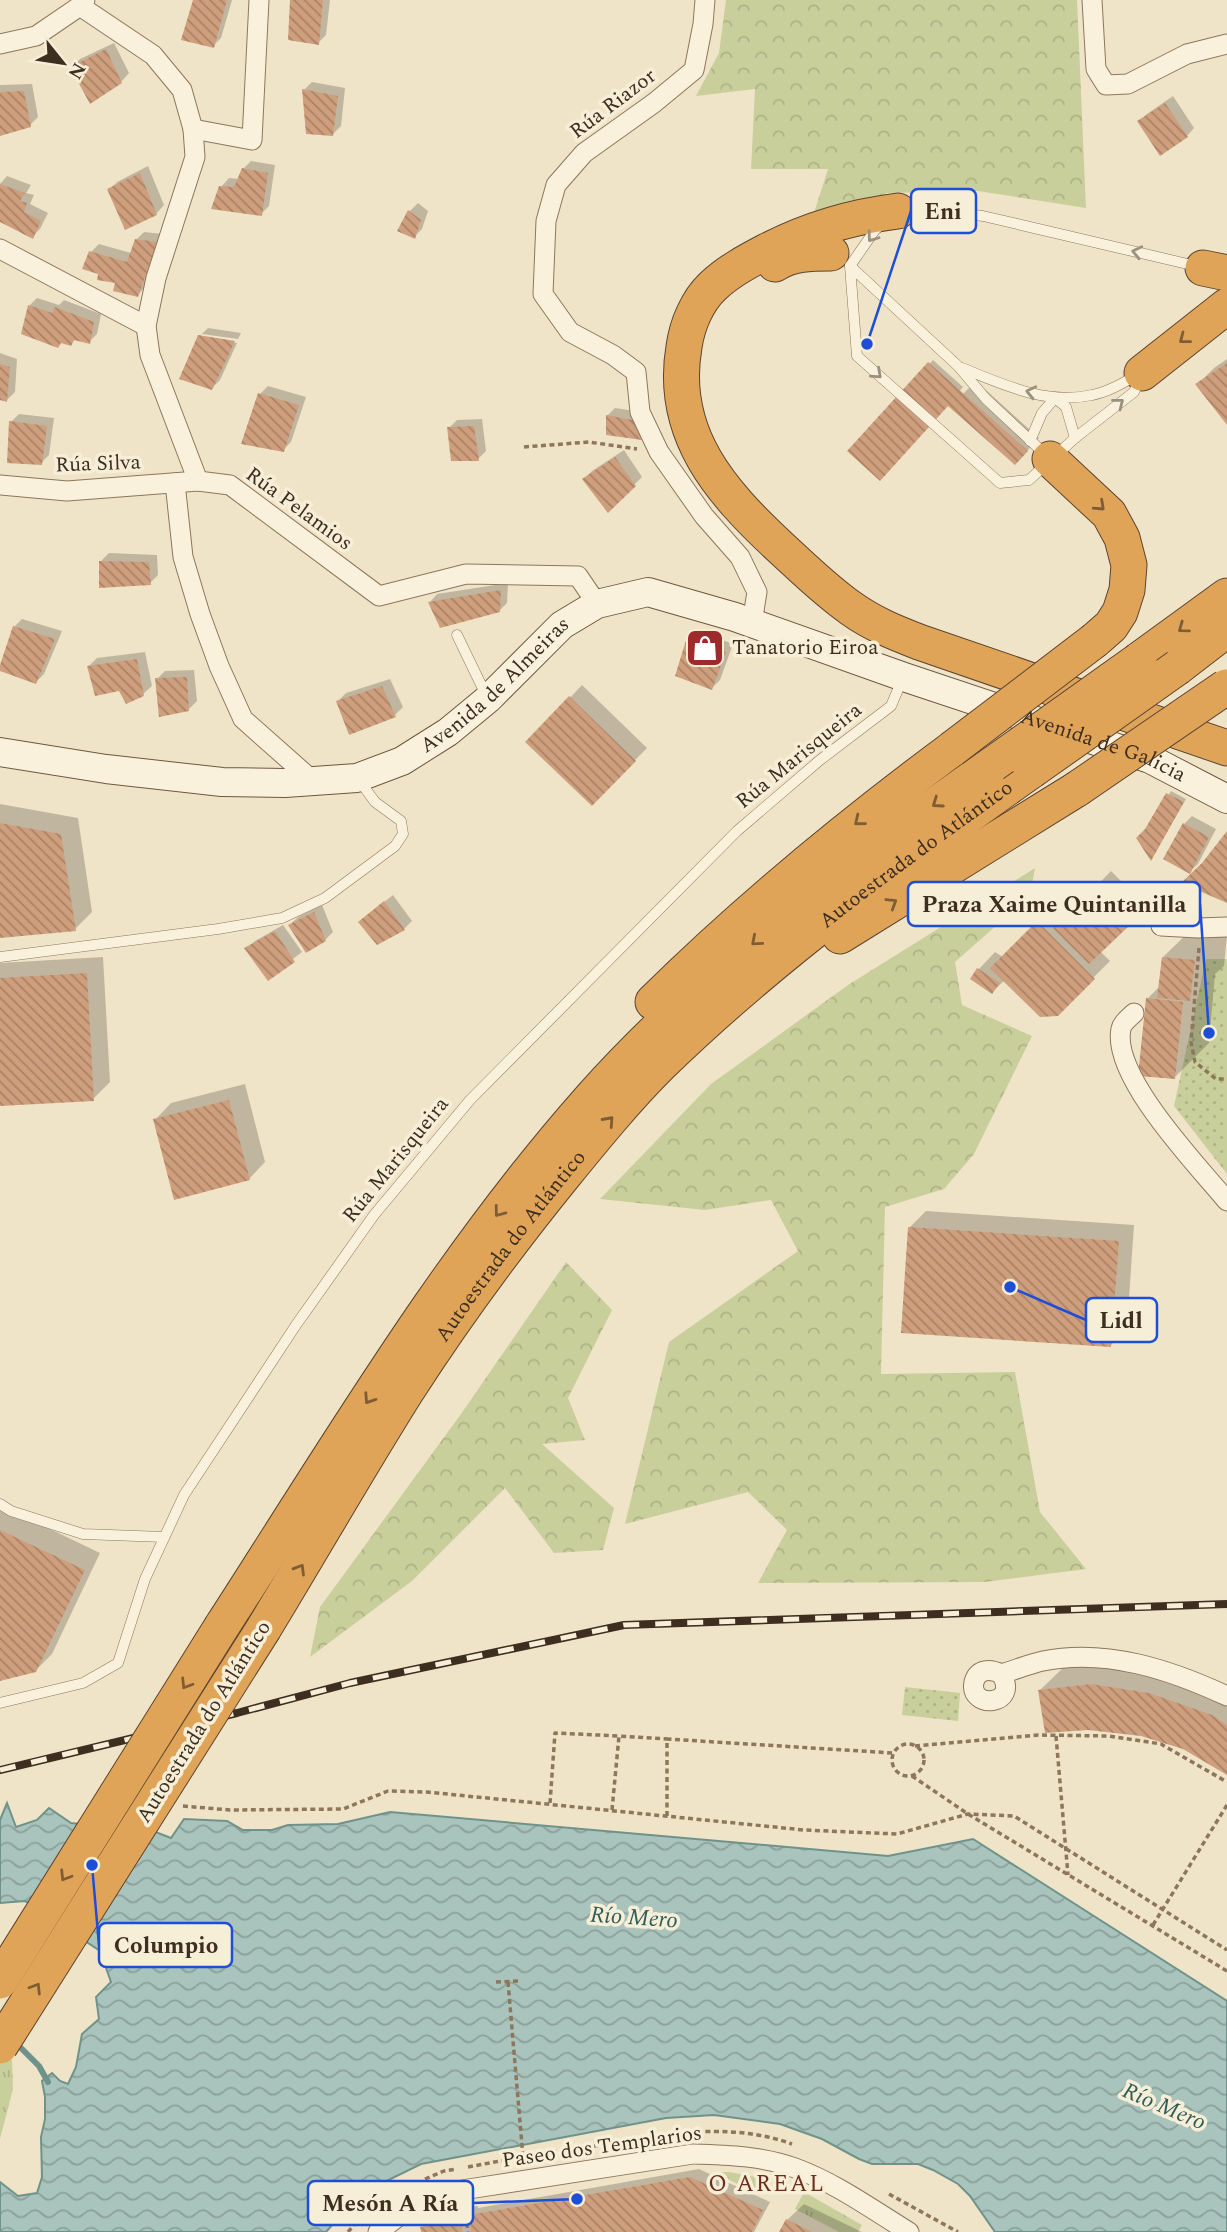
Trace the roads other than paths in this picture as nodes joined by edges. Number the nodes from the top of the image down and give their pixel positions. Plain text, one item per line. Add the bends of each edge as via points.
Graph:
1 (260, 0) edge
2 (705, 0) edge
3 (1092, 0) edge
4 (83, 3) edge
5 (0, 44) edge
6 (1227, 44) edge
7 (193, 129) junction
8 (898, 211) junction
9 (799, 235) junction
10 (0, 249) edge
11 (841, 260) junction
12 (1215, 271) edge
13 (1227, 306) edge
14 (146, 326) junction
15 (958, 366) junction
16 (1142, 373) junction
17 (1055, 398) junction
18 (1052, 446) junction
19 (198, 481) junction
20 (175, 483) junction
21 (0, 485) edge
22 (1227, 596) edge
23 (597, 604) junction
24 (752, 623) junction
25 (1227, 629) edge
26 (457, 635) dead end
27 (904, 677) junction
28 (1227, 687) edge
29 (488, 699) junction
30 (976, 700) joint
31 (1227, 732) edge
32 (1227, 748) edge
33 (0, 752) edge
34 (358, 778) junction
35 (313, 781) junction
36 (1227, 799) edge
37 (1161, 926) dead end
38 (1227, 927) edge
39 (0, 957) edge
40 (747, 985) junction
41 (1134, 1013) dead end
42 (522, 1181) junction
43 (1227, 1201) edge
44 (0, 1504) edge
45 (164, 1537) junction
46 (1001, 1674) dead end
47 (1227, 1696) edge
48 (0, 1703) edge
49 (0, 1980) edge
50 (0, 2046) edge
51 (379, 2232) edge
52 (909, 2232) edge

1 - 7 street via 252,140
2 - 24 street, Rúa Riazor via 694,70 584,153 556,186 546,221 543,294 570,332 636,372 640,412 659,452 740,557 757,592
3 - 6 street via 1096,69 1106,85 1128,84 1187,54
4 - 5 street via 37,36
4 - 7 street via 153,55 182,90
7 - 14 street via 195,157 156,278
8 - 9 highway via 866,215
8 -> 11 lane
12 -> 8 lane via 983,216
9 - 11 highway
9 - 32 highway via 741,265 712,287 685,335 681,365 690,432 720,485 821,584 881,626
10 - 14 street
11 - 15 lane
11 -> 18 lane via 857,355 1000,483 1029,480
11 - 31 highway via 807,253 784,259 737,287 717,308 704,333 697,360 705,425 744,487 831,573 906,619
13 -> 16 highway
14 - 19 street via 150,355
17 -> 15 lane via 1011,388
15 - 18 lane via 986,399
16 - 17 lane via 1093,395
18 -> 16 lane via 1134,392
17 - 18 lane via 1042,413
17 - 18 lane via 1066,407
18 -> 42 highway, bridge via 1109,514 1122,538 1129,565 1127,590 1111,626 791,876 698,958 558,1109
19 - 20 street, Rúa Silva
19 - 23 street, Rúa Pelamios via 230,485 379,596 466,574 578,576
20 - 21 street, Rúa Silva via 67,491
20 - 35 street via 183,557 243,719
22 -> 42 highway, Autoestrada do Atlántico, bridge via 894,834 765,933 680,1007 593,1096
23 - 24 main road, Avenida de Almeiras via 648,593
23 - 29 main road, Avenida de Almeiras via 562,625
24 - 27 main road, Avenida de Almeiras
25 - 40 highway, Autoestrada do Atlántico, bridge via 922,848
26 - 29 lane
27 - 30 main road, Avenida de Almeiras
27 - 45 lane, Rúa Marisqueira via 891,706 737,831 470,1100 374,1215 296,1325 184,1495
40 -> 28 highway, bridge via 794,964 1077,789
29 - 34 main road, Avenida de Almeiras via 402,761
30 - 36 main road, Avenida de Galicia via 1150,759
33 - 35 main road, Avenida de Almeiras via 222,782
34 - 35 main road, Avenida de Almeiras
34 - 39 lane via 374,802 401,821 403,834 395,846 325,898 282,918
37 - 38 street
50 -> 40 highway, Autoestrada do Atlántico, bridge via 264,1628 407,1391 467,1302 600,1131 659,1066
41 - 43 street via 1121,1026 1126,1066 1139,1090
42 -> 49 highway, Autoestrada do Atlántico, bridge via 440,1290
44 - 45 lane via 83,1534
45 - 48 lane, Rúa Marisqueira via 118,1663 83,1683
46 - 47 street via 1043,1661 1079,1657 1135,1663 1186,1677
51 - 52 street, Paseo dos Templarios via 411,2207 461,2190 693,2154 728,2155 793,2168

